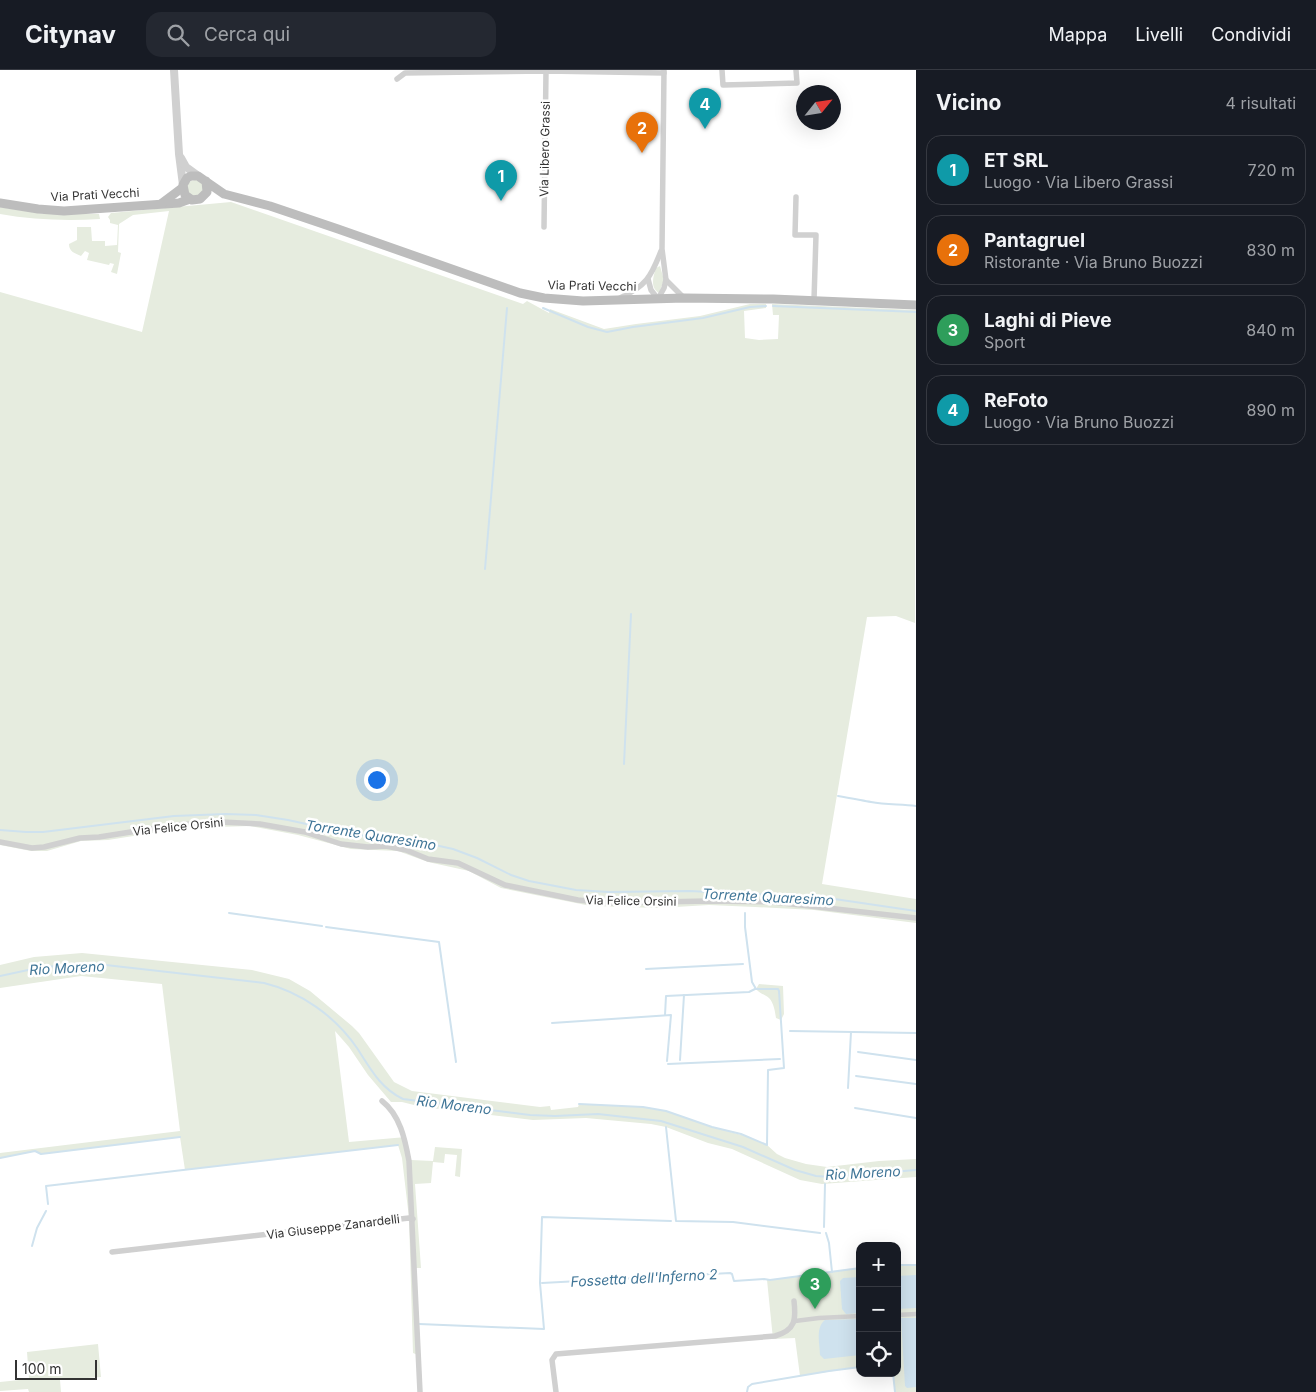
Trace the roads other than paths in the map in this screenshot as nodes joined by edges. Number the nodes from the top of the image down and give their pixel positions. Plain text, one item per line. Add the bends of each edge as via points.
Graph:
1 (174, 70) edge
2 (722, 70) edge
3 (796, 70) edge
4 (546, 71) edge
5 (664, 72) edge
6 (397, 79) dead end
7 (179, 154) junction
8 (197, 176) junction
9 (206, 181) junction
10 (183, 187) junction
11 (224, 194) junction
12 (204, 196) junction
13 (796, 197) dead end
14 (190, 199) junction
15 (162, 203) junction
16 (0, 204) edge
17 (544, 227) dead end
18 (662, 249) junction
19 (648, 279) junction
20 (666, 280) junction
21 (684, 298) junction
22 (658, 299) junction
23 (617, 300) junction
24 (814, 300) junction
25 (916, 305) edge
26 (0, 842) edge
27 (916, 918) edge
28 (382, 1101) dead end
29 (413, 1219) junction
30 (112, 1252) dead end
31 (794, 1301) dead end
32 (916, 1314) edge
33 (901, 1315) edge
34 (856, 1316) edge
35 (795, 1321) junction
36 (420, 1392) edge
37 (556, 1392) edge

1 - 7 street
2 - 3 street via 722,84 797,83
4 - 5 street
4 - 6 street via 405,73
4 - 17 street, Via Libero Grassi
5 - 18 street
7 - 8 street via 186,167
7 - 10 street
8 - 9 main road, Via Prati Vecchi
8 - 10 main road via 187,178
9 - 11 main road, Via Prati Vecchi
9 - 12 main road via 208,188
10 - 14 main road via 184,195
10 - 15 main road
11 - 12 main road, Via Prati Vecchi
11 - 23 main road, Via Prati Vecchi via 270,206 534,296 571,301
12 - 14 main road, Via Prati Vecchi
13 - 24 street via 795,234 816,235
14 - 15 main road, Via Prati Vecchi
15 - 16 main road, Via Prati Vecchi via 64,211
18 - 19 street
18 - 20 street
19 - 22 street
19 - 23 street
20 - 21 street
20 - 22 street
21 - 22 main road, Via Prati Vecchi
21 - 24 main road, Via Prati Vecchi
22 - 23 main road, Via Prati Vecchi
24 - 25 main road, Via Prati Vecchi
26 - 27 street, Via Felice Orsini via 32,848 176,825 260,824 305,832 341,844 406,850 428,859 471,868 505,886 578,900 608,903 774,902
28 - 29 street via 392,1111 405,1140
29 - 30 street, Via Giuseppe Zanardelli
29 - 36 street, Via Giuseppe Zanardelli
31 - 35 street
32 - 33 street
34 - 35 street
35 - 37 street via 775,1336 559,1353 552,1360

